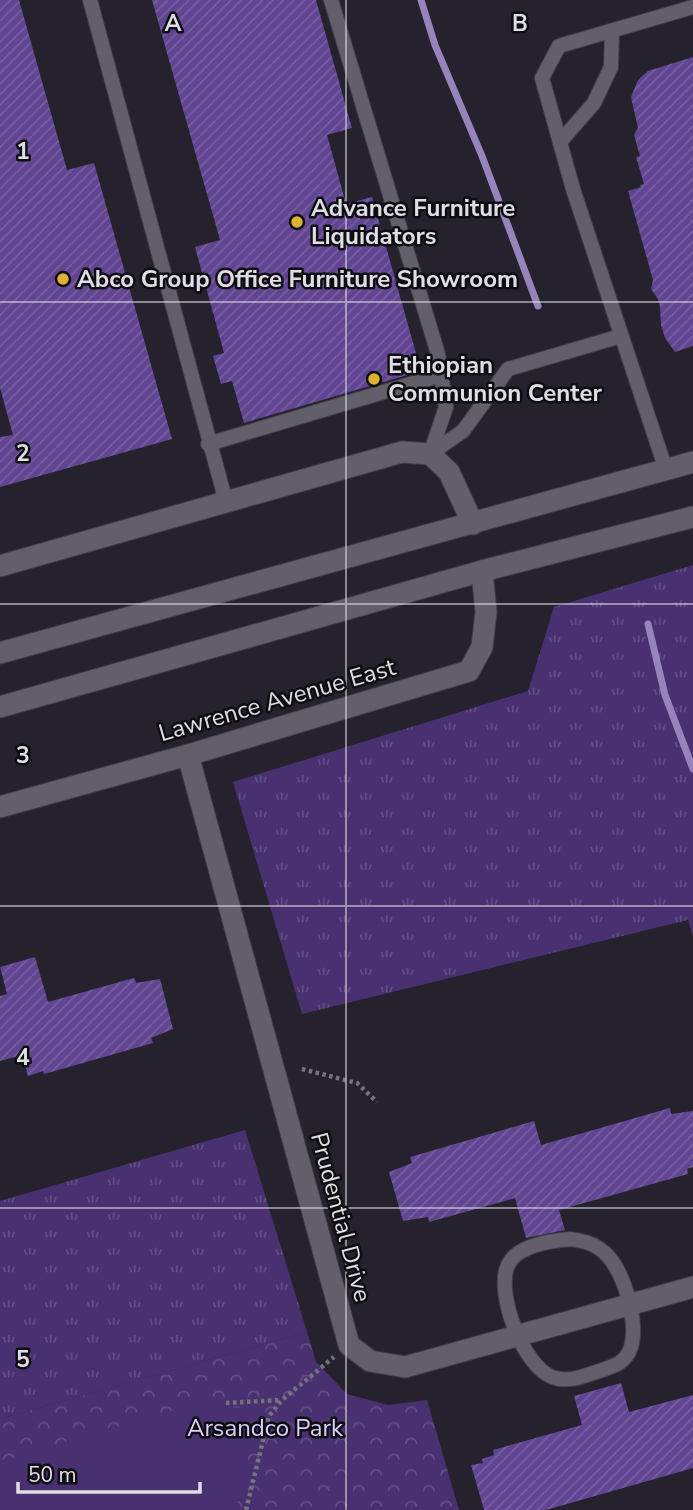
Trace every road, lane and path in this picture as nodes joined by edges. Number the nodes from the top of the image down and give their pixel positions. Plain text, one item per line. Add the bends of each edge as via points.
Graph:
1 (90, 0) edge
2 (331, 0) edge
3 (693, 7) edge
4 (612, 31) junction
5 (560, 142) junction
6 (621, 336) junction
7 (441, 375) junction
8 (208, 444) junction
9 (430, 454) junction
10 (693, 462) edge
11 (666, 470) junction
12 (226, 502) junction
13 (693, 517) edge
14 (473, 524) junction
15 (0, 566) edge
16 (482, 571) junction
17 (0, 653) edge
18 (0, 707) edge
19 (188, 755) junction
20 (0, 807) edge
21 (302, 1069) dead end
22 (377, 1102) dead end
23 (693, 1287) edge
24 (630, 1304) junction
25 (517, 1336) junction
26 (349, 1345) junction
27 (282, 1400) junction
28 (226, 1403) dead end
29 (246, 1510) edge

1 - 8 lane
2 - 7 lane
3 - 4 lane
4 - 5 lane via 611,67 594,103
4 - 5 lane via 558,47 541,78
5 - 6 lane
6 - 9 lane via 508,369 463,431
6 - 11 lane
7 - 8 lane
7 - 9 lane via 446,407
8 - 12 lane
9 - 12 street via 402,452
9 - 14 street via 449,472
10 - 11 street
11 - 14 street
12 - 15 street
13 - 16 street
14 - 17 street
16 - 18 street
16 - 19 street, Lawrence Avenue East via 486,612 482,647 469,671
19 - 20 street, Lawrence Avenue East
19 - 26 street, Prudential Drive
21 - 22 path via 357,1083
23 - 24 street
24 - 25 street
24 - 25 lane via 633,1340 629,1353 621,1363 573,1379 551,1377 539,1368
24 - 25 lane via 617,1269 603,1250 579,1241 553,1241 518,1253 508,1263 503,1280
25 - 26 street via 405,1367 370,1361
26 - 27 path
27 - 28 path
27 - 29 path via 269,1416

